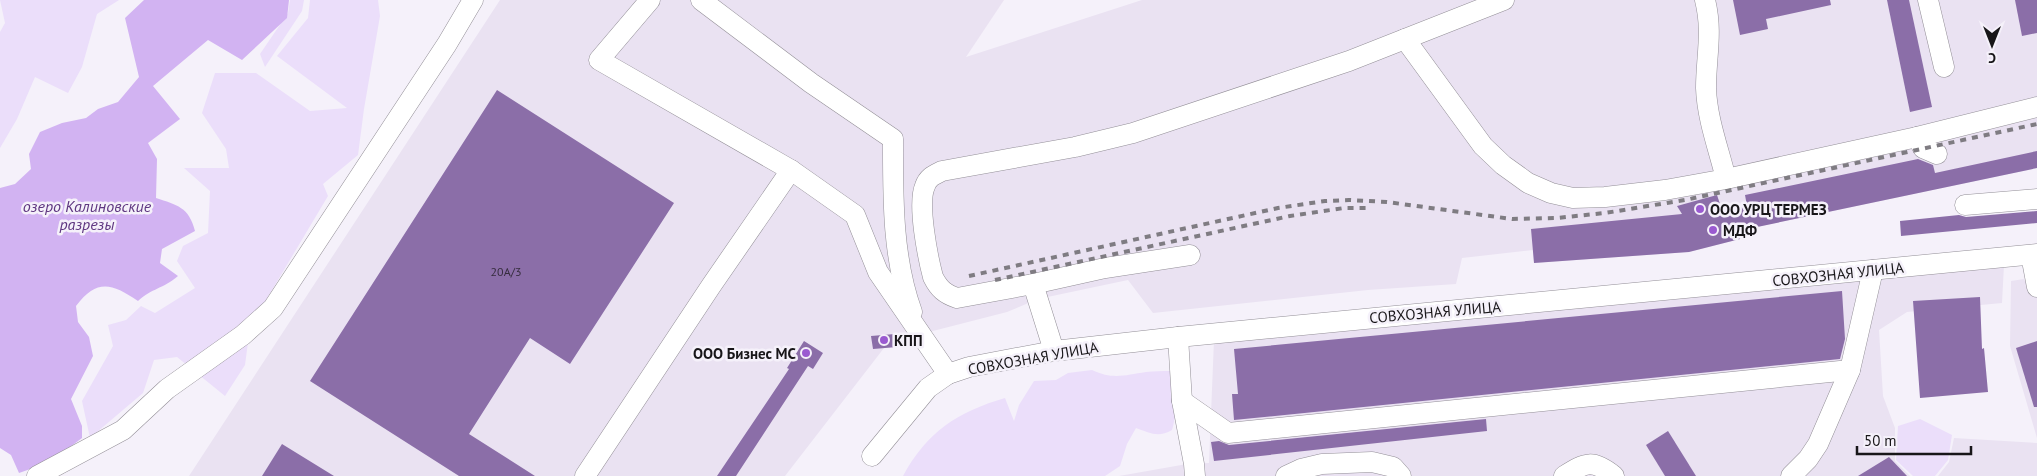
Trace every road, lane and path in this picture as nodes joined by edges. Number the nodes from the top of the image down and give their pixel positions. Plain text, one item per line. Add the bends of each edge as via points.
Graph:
1 (473, 0) edge
2 (650, 0) edge
3 (701, 0) edge
4 (1504, 0) edge
5 (1704, 0) edge
6 (1928, 0) edge
7 (1405, 39) junction
8 (1944, 67) dead end
9 (2037, 107) edge
10 (1917, 137) junction
11 (1937, 154) dead end
12 (791, 170) junction
13 (1726, 179) junction
14 (2037, 199) edge
15 (1965, 204) dead end
16 (2034, 255) edge
17 (1190, 256) dead end
18 (1873, 270) junction
19 (1033, 284) junction
20 (2037, 287) edge
21 (920, 335) junction
22 (1178, 337) junction
23 (1054, 351) junction
24 (1850, 370) junction
25 (948, 374) junction
26 (1182, 400) junction
27 (872, 456) dead end
28 (37, 476) edge
29 (585, 476) edge
30 (1194, 476) edge
31 (1286, 476) edge
32 (1401, 476) edge
33 (1564, 476) edge
34 (1614, 476) edge
35 (1791, 476) edge

1 - 28 street via 273,308 243,336 167,389 123,430
2 - 12 street via 599,60
3 - 21 street via 811,83 893,139 893,210 905,293
4 - 7 street
5 - 13 street via 1709,32 1706,90
6 - 8 street
7 - 13 street via 1483,146 1502,165 1528,183 1573,198 1605,198
7 - 19 street via 1349,61 1133,133 942,171 930,177 923,192 922,213 930,266 938,286 946,295 957,298
9 - 10 street
10 - 11 street via 1923,148
10 - 13 street
12 - 21 street via 856,215 878,272
12 - 29 street
14 - 15 street
16 - 18 street, СОВХОЗНАЯ УЛИЦА
16 - 20 street
17 - 19 street via 1105,268
18 - 22 street, СОВХОЗНАЯ УЛИЦА
18 - 24 street
19 - 23 street
21 - 25 street
22 - 23 street, СОВХОЗНАЯ УЛИЦА
22 - 26 street
23 - 25 street, СОВХОЗНАЯ УЛИЦА
24 - 26 street via 1228,433
24 - 35 street via 1818,444
25 - 27 street, СОВХОЗНАЯ УЛИЦА via 928,388
26 - 30 street
31 - 32 street via 1322,464 1372,462 1393,467
33 - 34 street via 1590,463 1599,465

